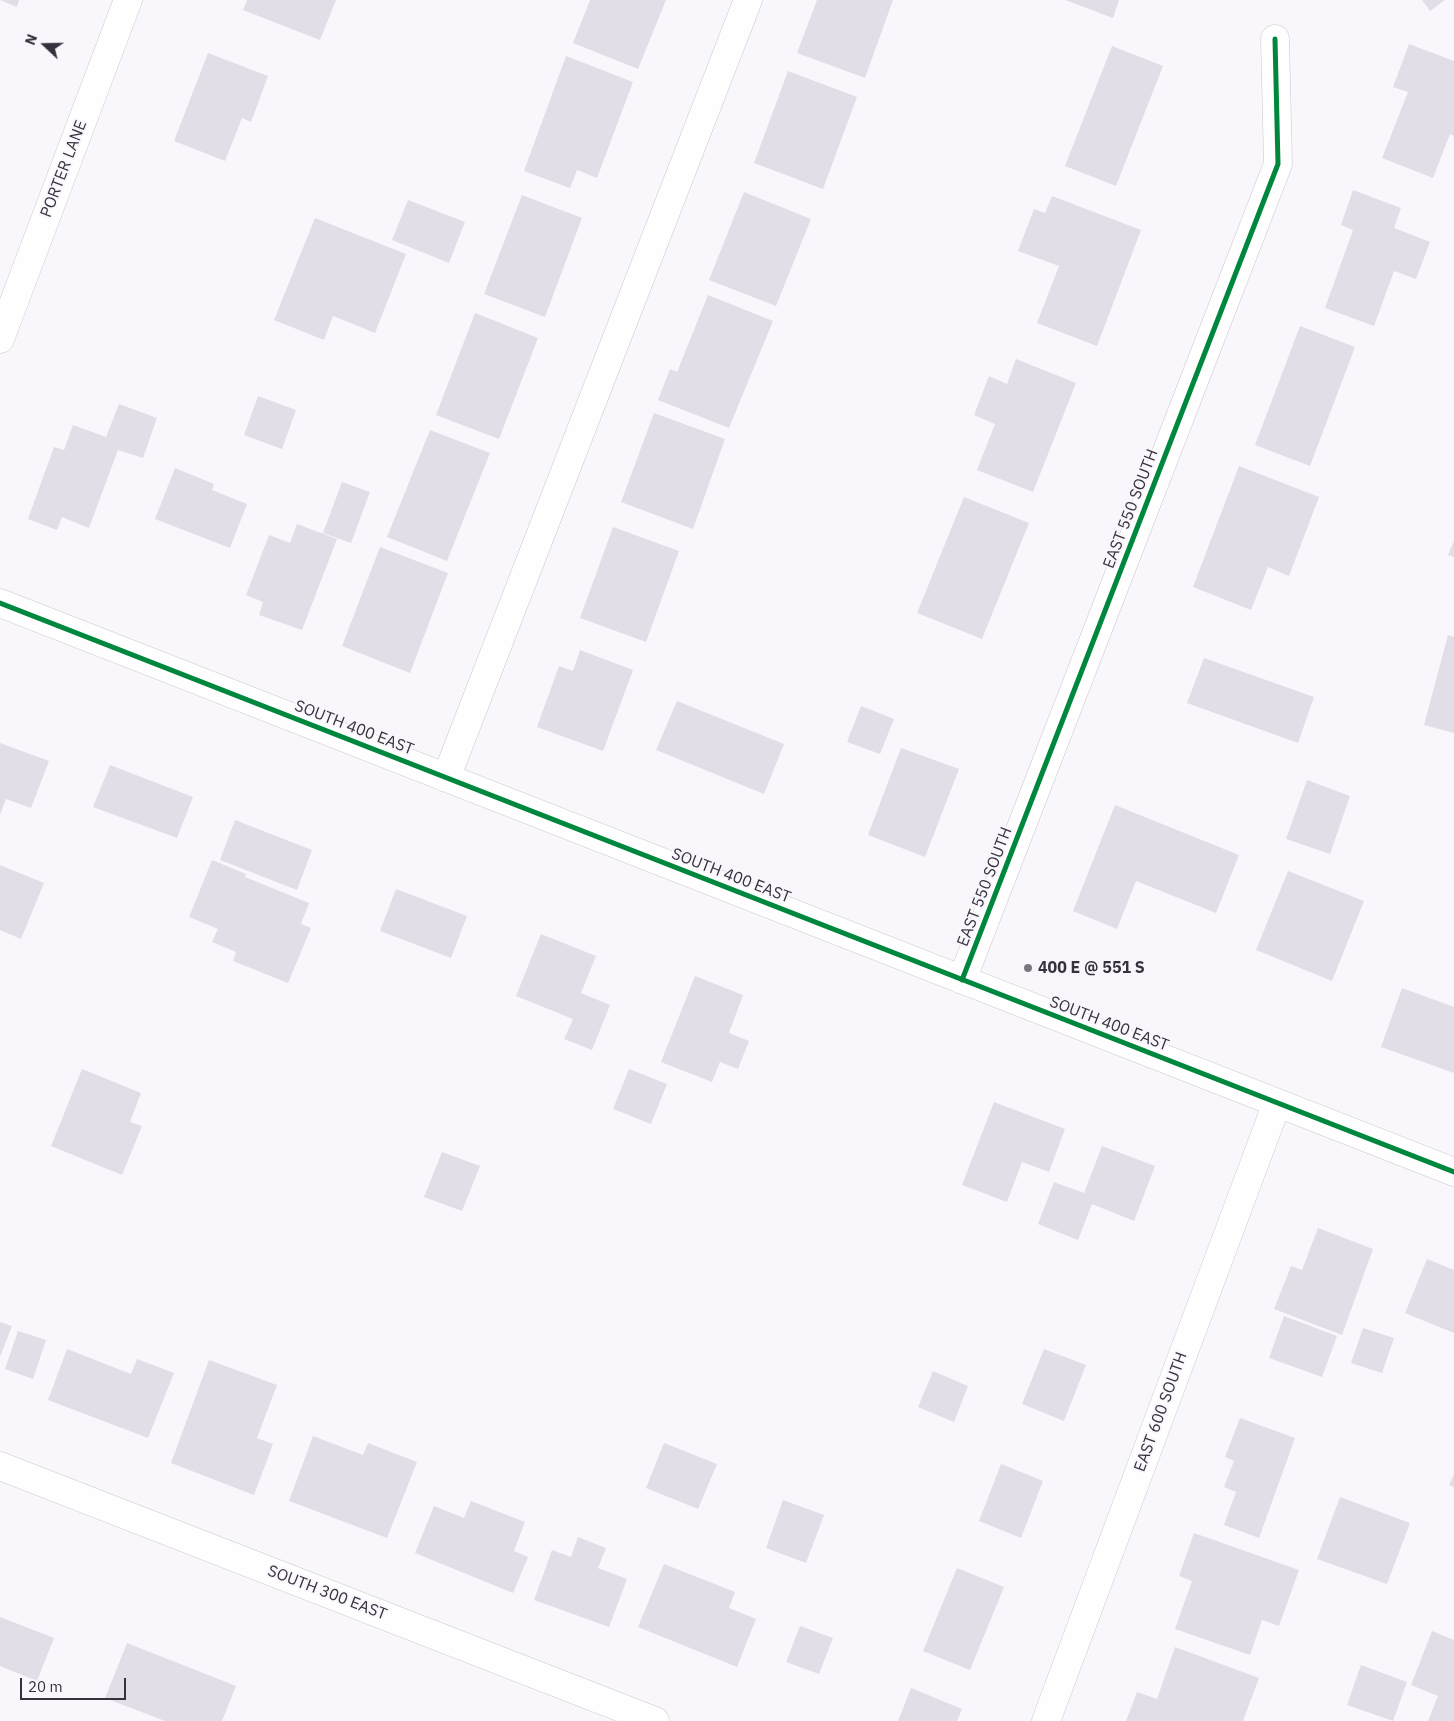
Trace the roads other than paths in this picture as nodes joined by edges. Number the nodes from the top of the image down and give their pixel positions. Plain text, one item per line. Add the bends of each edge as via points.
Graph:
1 (128, 0) edge
2 (748, 0) edge
3 (1274, 39) dead end
4 (0, 339) edge
5 (0, 603) edge
6 (446, 778) junction
7 (962, 980) junction
8 (1277, 1103) junction
9 (1454, 1172) edge
10 (0, 1466) edge
11 (654, 1721) edge
12 (1046, 1721) edge

1 - 4 street, PORTER LANE
2 - 6 street
3 - 7 street, EAST 550 SOUTH via 1278,164
5 - 6 street, SOUTH 400 EAST
6 - 7 street, SOUTH 400 EAST
7 - 8 street, SOUTH 400 EAST
8 - 9 street, SOUTH 400 EAST
8 - 12 street, EAST 600 SOUTH
10 - 11 street, SOUTH 300 EAST

